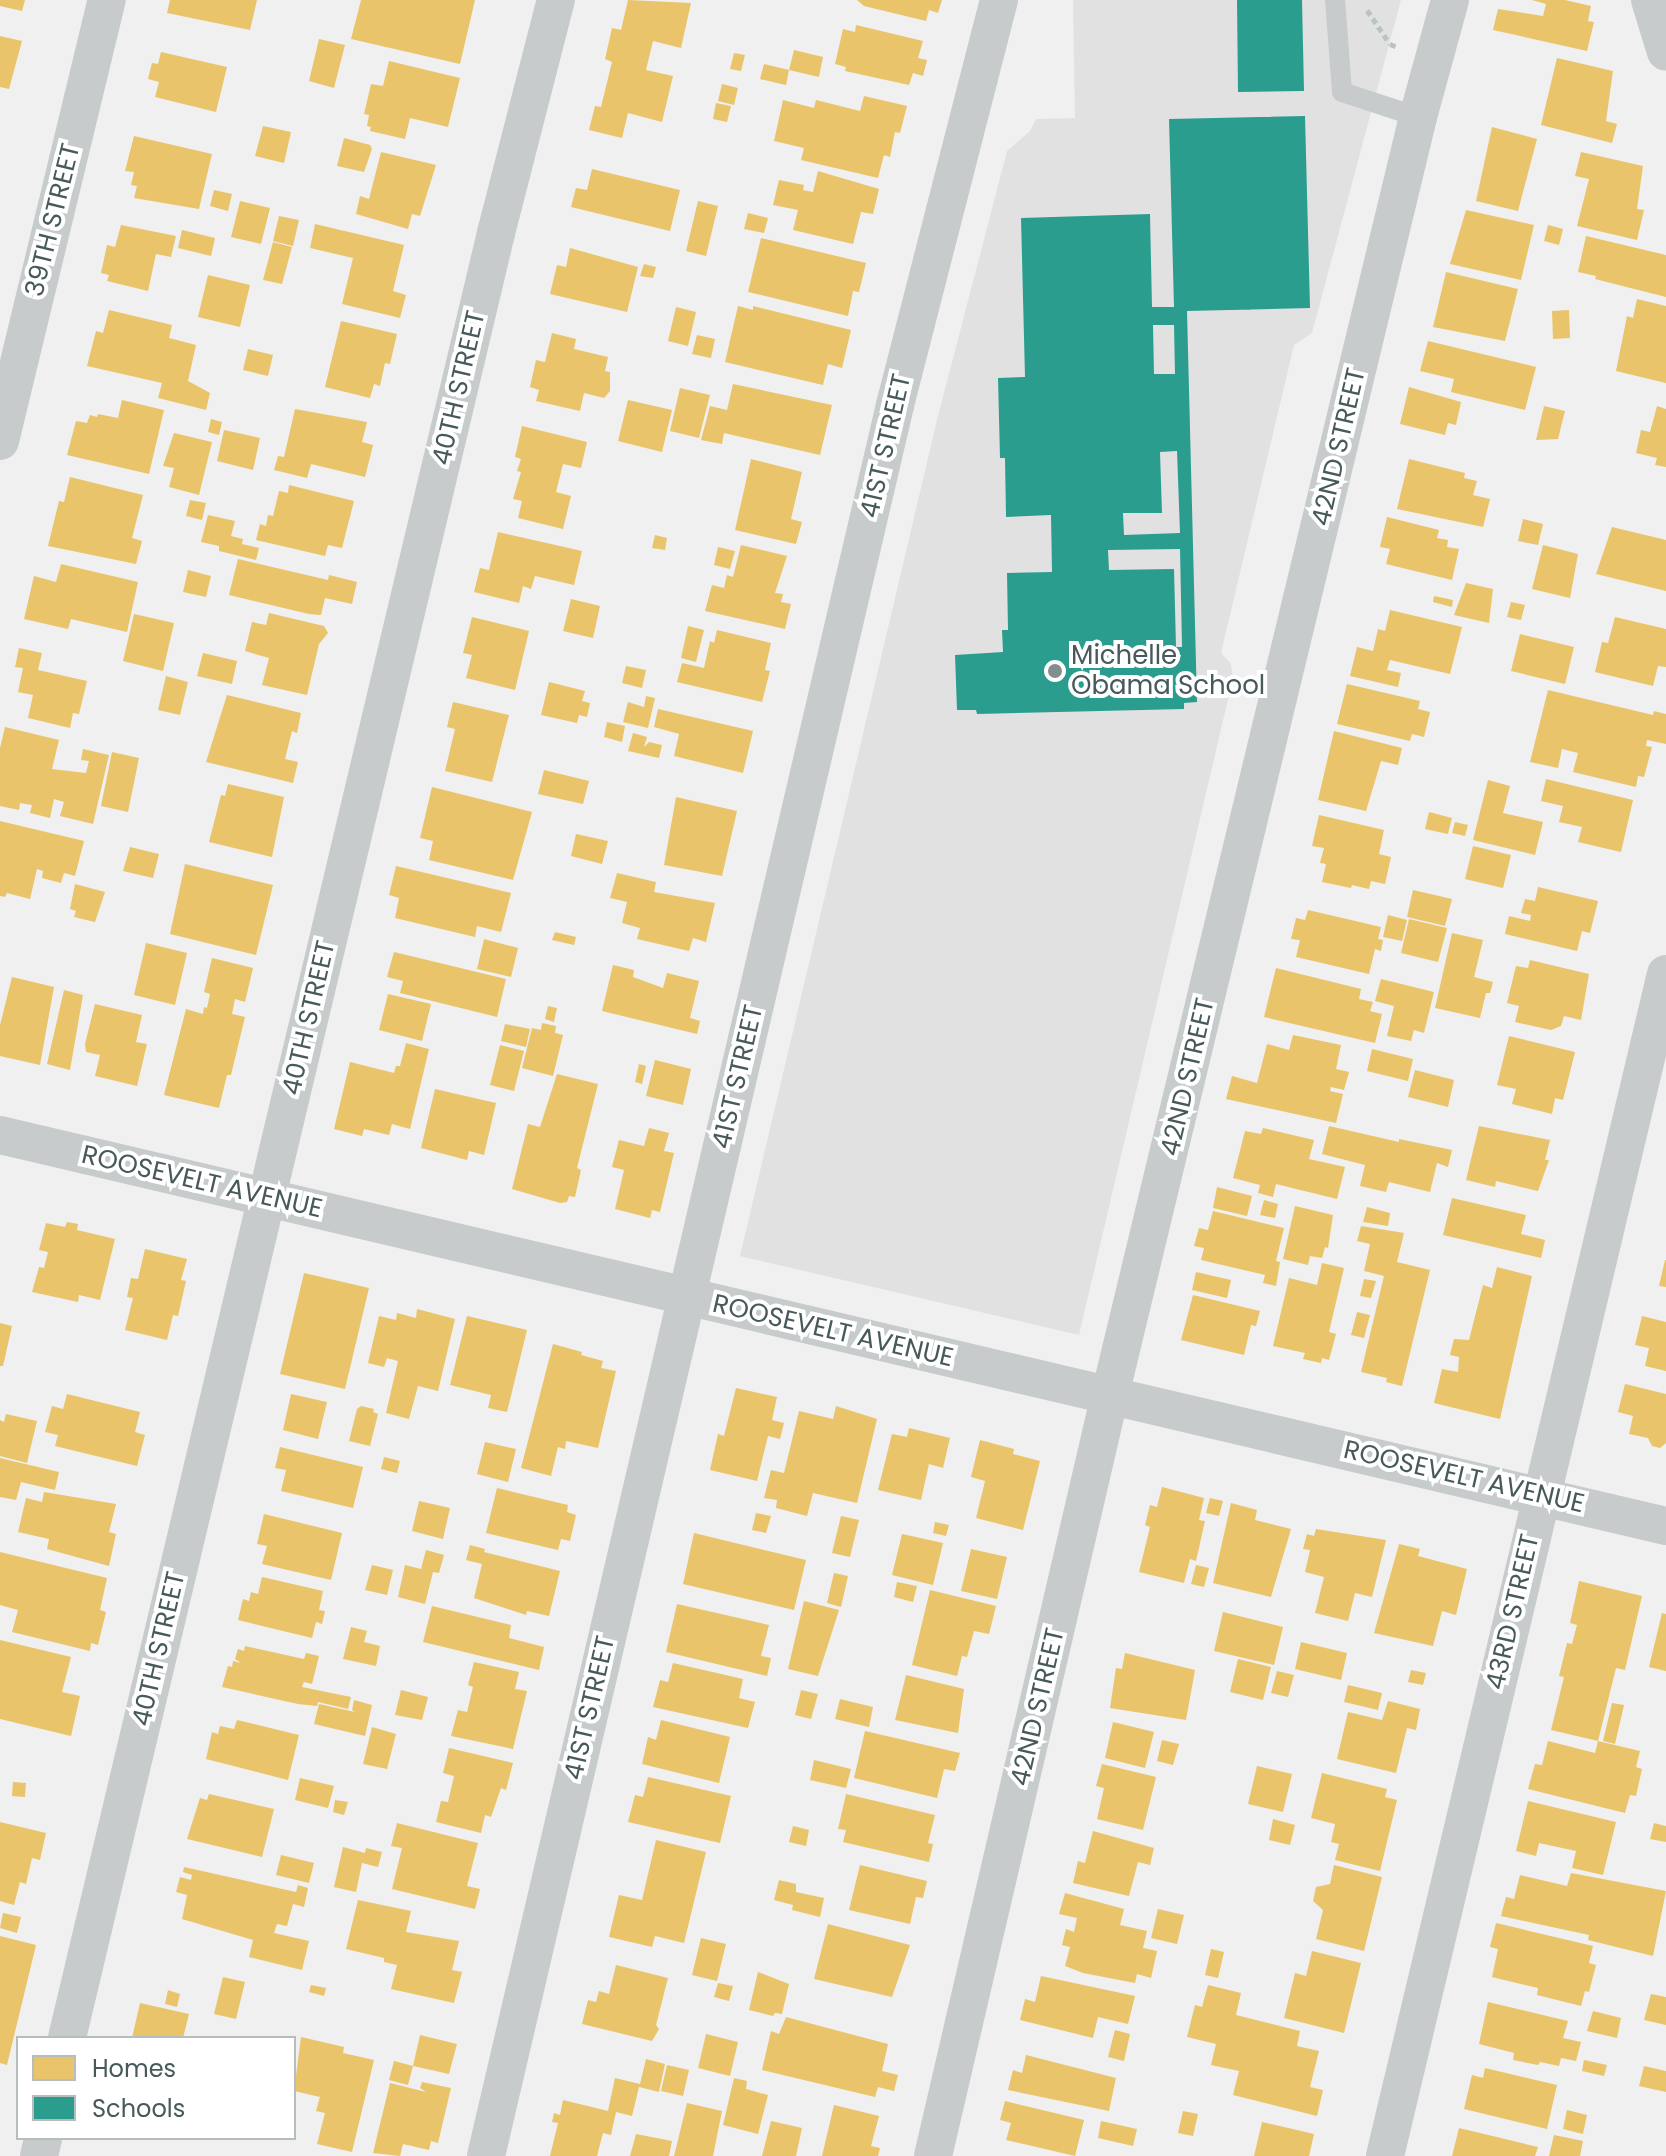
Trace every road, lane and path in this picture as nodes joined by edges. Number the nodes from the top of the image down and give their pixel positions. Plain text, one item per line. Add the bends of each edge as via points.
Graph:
1 (107, 0) edge
2 (556, 0) edge
3 (999, 0) edge
4 (1450, 0) edge
5 (1650, 0) edge
6 (1336, 2) edge
7 (1666, 52) edge
8 (1434, 58) junction
9 (1418, 117) junction
10 (0, 441) edge
11 (1666, 974) edge
12 (0, 1135) edge
13 (266, 1196) junction
14 (687, 1296) junction
15 (1110, 1395) junction
16 (1541, 1495) junction
17 (1666, 1526) edge
18 (67, 2036) edge
19 (486, 2156) edge
20 (933, 2156) edge
21 (1385, 2156) edge

1 - 10 street, 39TH STREET
2 - 13 street, 40TH STREET
3 - 14 street, 41ST STREET via 895,405
4 - 8 street, 42ND STREET
5 - 7 street
6 - 8 path via 1365,6 1390,44
6 - 9 lane via 1342,92
8 - 9 street, 42ND STREET
9 - 15 street, 42ND STREET
11 - 16 street, 43RD STREET
12 - 13 street, ROOSEVELT AVENUE
13 - 14 street, ROOSEVELT AVENUE
13 - 18 street, 40TH STREET
14 - 15 street, ROOSEVELT AVENUE
14 - 19 street, 41ST STREET
15 - 16 street, ROOSEVELT AVENUE
15 - 20 street, 42ND STREET
16 - 17 street, ROOSEVELT AVENUE
16 - 21 street, 43RD STREET

